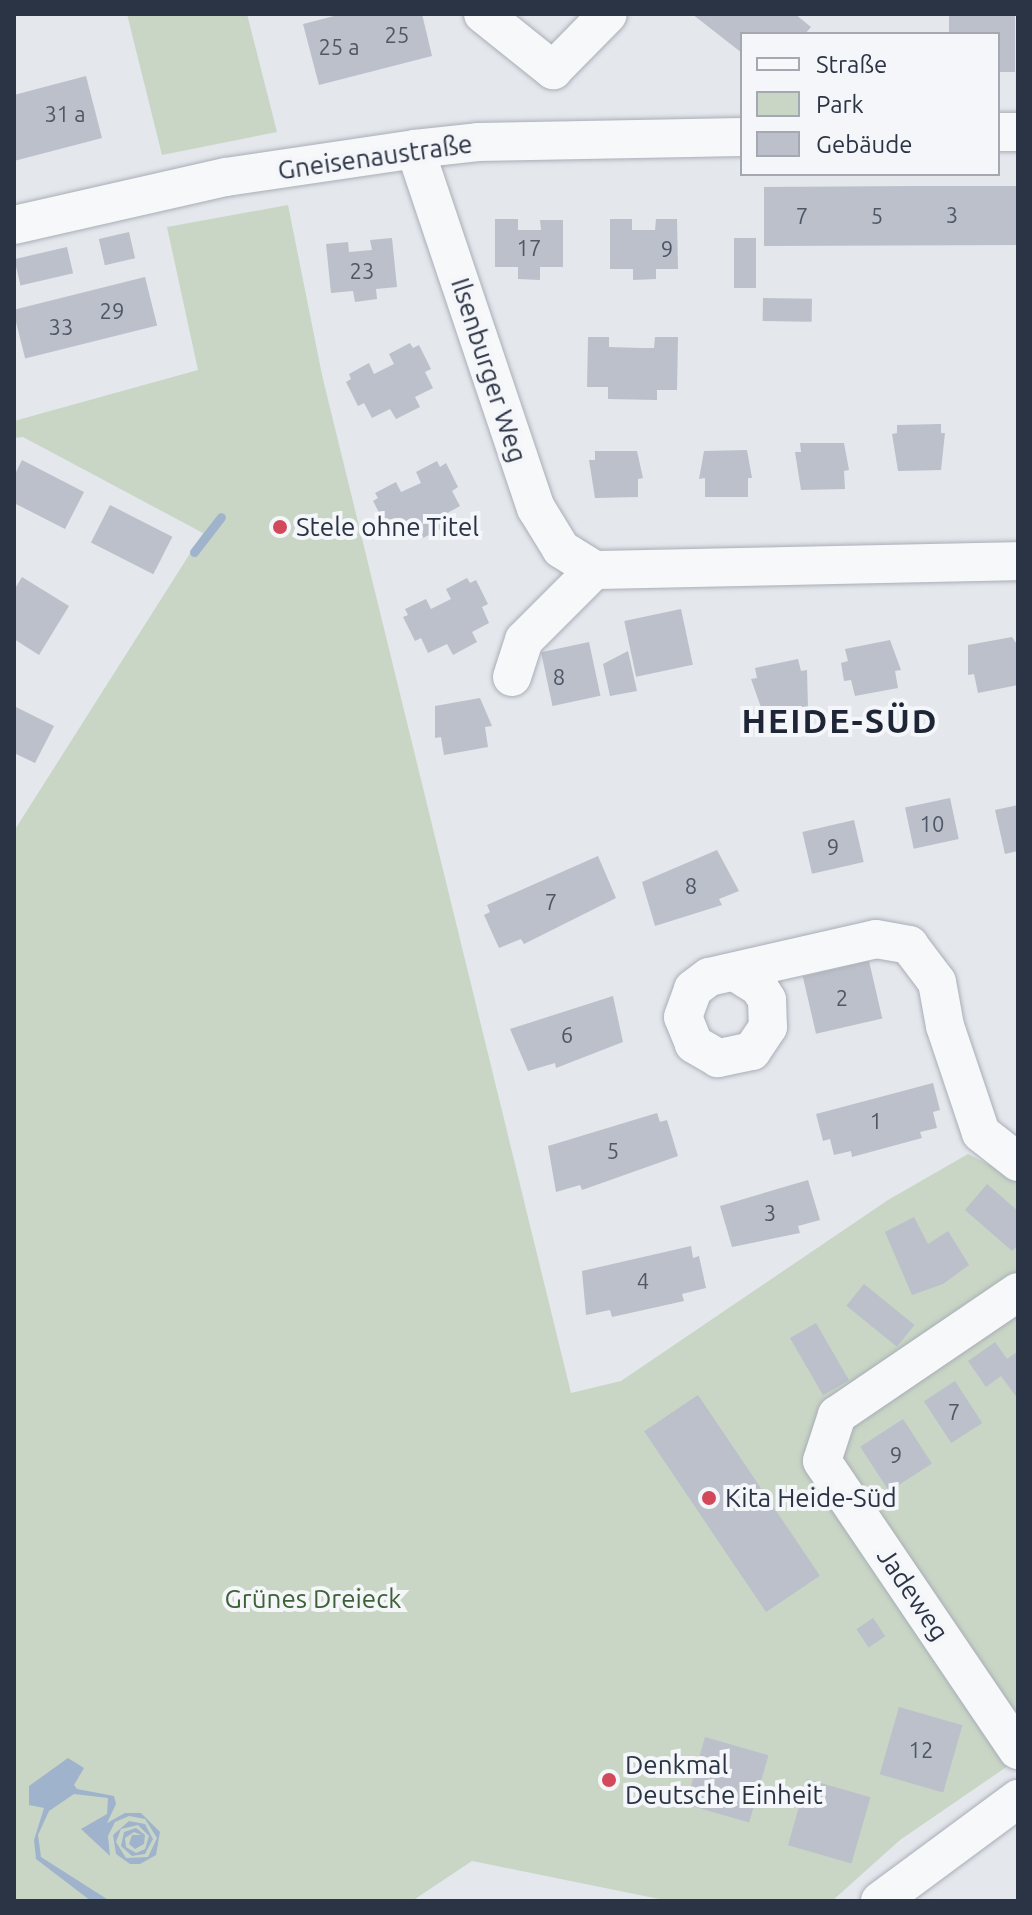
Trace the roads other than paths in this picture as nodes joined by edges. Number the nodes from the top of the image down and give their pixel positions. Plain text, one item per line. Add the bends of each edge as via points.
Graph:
1 (483, 14) edge
2 (608, 14) edge
3 (740, 137) edge
4 (415, 149) junction
5 (14, 225) edge
6 (1018, 561) edge
7 (594, 570) junction
8 (512, 677) dead end
9 (738, 974) dead end
10 (1018, 1162) edge
11 (1018, 1292) edge
12 (1018, 1750) edge
13 (1018, 1799) edge
14 (889, 1898) edge

1 - 2 street via 553,70
3 - 4 street, Gneisenaustraße via 478,142
4 - 5 street, Gneisenaustraße via 226,177
4 - 7 street, Ilsenburger Weg via 536,508 561,549
6 - 7 street
7 - 8 street via 524,640
9 - 10 street via 876,939 909,945 937,982 945,1026 981,1133
11 - 12 street, Jadeweg via 837,1415 822,1461
13 - 14 street

